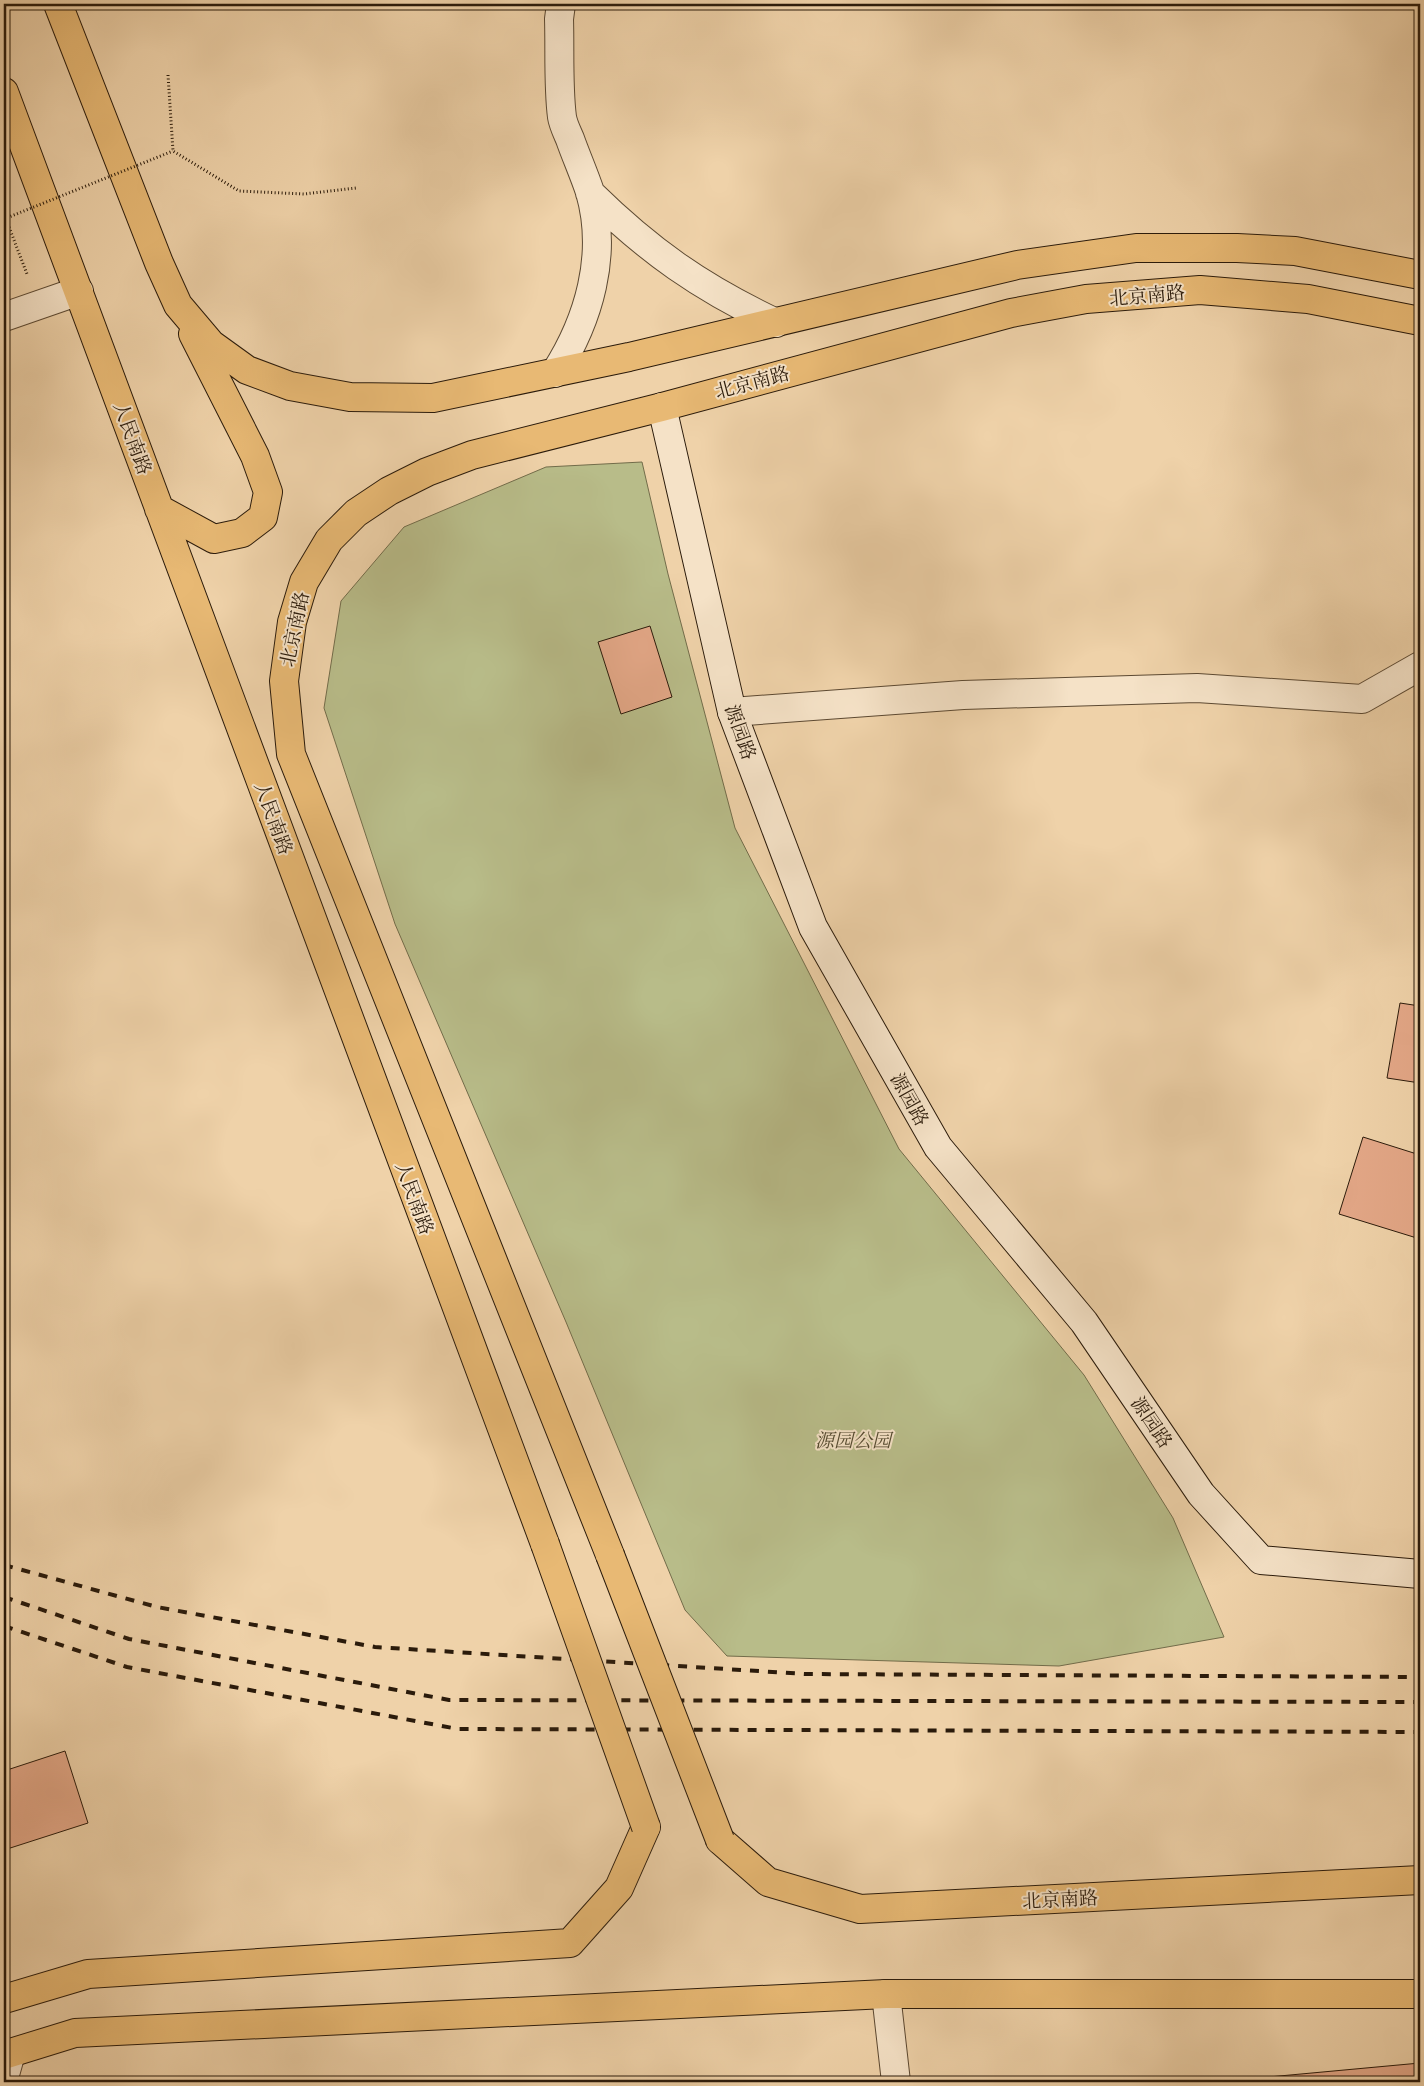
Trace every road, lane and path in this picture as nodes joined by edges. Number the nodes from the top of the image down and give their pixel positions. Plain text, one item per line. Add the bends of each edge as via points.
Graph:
1 (58, 4) edge
2 (561, 4) edge
3 (168, 75) dead end
4 (4, 92) edge
5 (173, 151) junction
6 (356, 188) dead end
7 (590, 193) junction
8 (4, 214) edge
9 (4, 219) edge
10 (1420, 275) edge
11 (79, 291) junction
12 (40, 304) junction
13 (178, 305) junction
14 (4, 317) edge
15 (1420, 321) edge
16 (776, 322) junction
17 (555, 372) junction
18 (662, 406) junction
19 (159, 508) junction
20 (1420, 666) edge
21 (732, 712) junction
22 (292, 754) joint
23 (1420, 1574) edge
24 (720, 1840) joint
25 (1420, 1880) edge
26 (886, 1994) junction
27 (1420, 1994) edge
28 (4, 1999) edge
29 (6, 2062) edge
30 (896, 2082) edge

1 - 13 main road
2 - 7 street via 562,118
3 - 5 path
4 - 11 main road, 人民南路
5 - 6 path via 239,191 304,194
5 - 9 path, bridge
7 - 16 street via 625,227 669,262 736,304
7 - 17 street via 596,226 591,294 583,322
8 - 12 path
10 - 16 main road via 1295,251 1136,248 1017,265
11 - 12 street
11 - 19 main road, 人民南路
12 - 14 street
13 - 17 main road via 211,344 247,370 290,386 350,398 433,398
13 - 19 main road via 255,456 268,492 263,517 242,533 214,539
15 - 18 main road, 北京南路 via 1308,299 1200,290 1086,299 1010,314
16 - 17 main road via 629,358
18 - 21 street, 源园路
18 - 22 main road, 北京南路 via 472,455 427,472 389,491 356,513 329,540 304,582 292,622 284,681
19 - 28 main road, 人民南路, bridge via 646,1827 619,1888 570,1943 88,1974
20 - 21 street via 1362,699 1197,688 963,695
21 - 23 street, 源园路 via 813,927 938,1147 1084,1322 1201,1494 1261,1560
22 - 24 main road, 人民南路, bridge
24 - 25 main road, 北京南路 via 768,1882 860,1909
26 - 27 main road
26 - 29 main road via 75,2033
26 - 30 street

